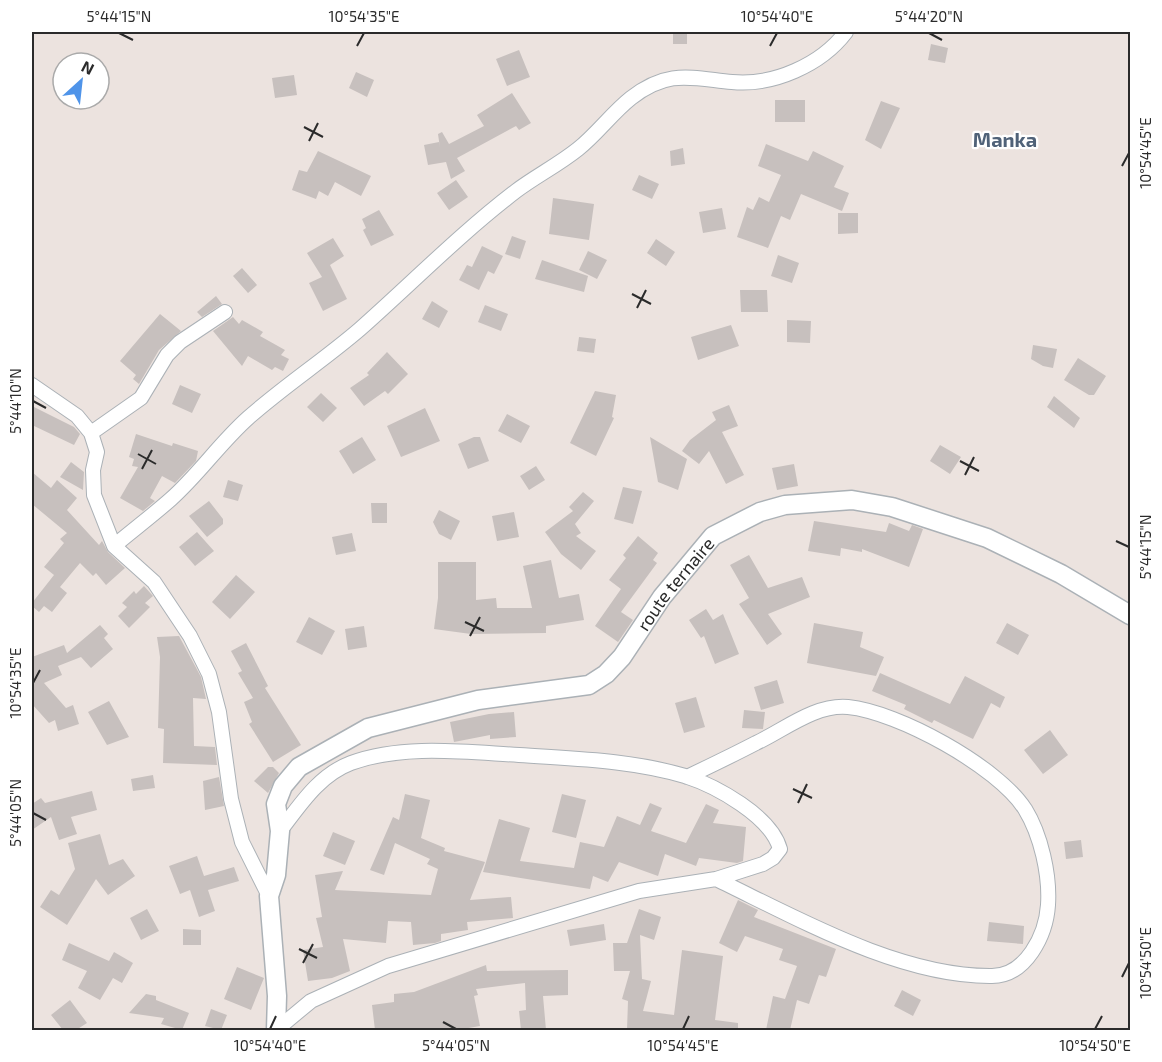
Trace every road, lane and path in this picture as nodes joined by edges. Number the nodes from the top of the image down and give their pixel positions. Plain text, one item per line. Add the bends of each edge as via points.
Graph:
1 (841, 34) edge
2 (225, 312) dead end
3 (32, 385) edge
4 (91, 433) junction
5 (114, 546) junction
6 (1131, 615) edge
7 (687, 777) junction
8 (280, 831) junction
9 (716, 879) junction
10 (268, 896) junction
11 (276, 1030) edge

1 - 5 street via 815,60 791,73 761,82 687,75 657,82 632,97 581,147 488,213 359,330 245,420 172,498
2 - 4 street via 180,342 166,355 141,398
3 - 4 street via 77,416
4 - 5 street via 97,452 94,495
5 - 10 street via 161,592 190,636 208,674 219,712 231,799 242,842
6 - 8 street, route ternaire via 1061,574 987,538 903,511 852,500 760,512 712,536 606,674 589,685 478,700 368,728 299,767 283,786 276,804
7 - 8 street via 622,762 444,751 387,754 350,763 313,788
7 - 9 street via 739,804 772,829 780,849 768,861
7 - 9 street via 821,711 846,707 875,712 952,747 1008,787 1036,834 1048,906 1040,939 1026,961 1010,973 993,976 957,973 886,957
8 - 10 street, route ternaire via 276,875
9 - 11 street via 639,891 388,966 311,1001
10 - 11 street

